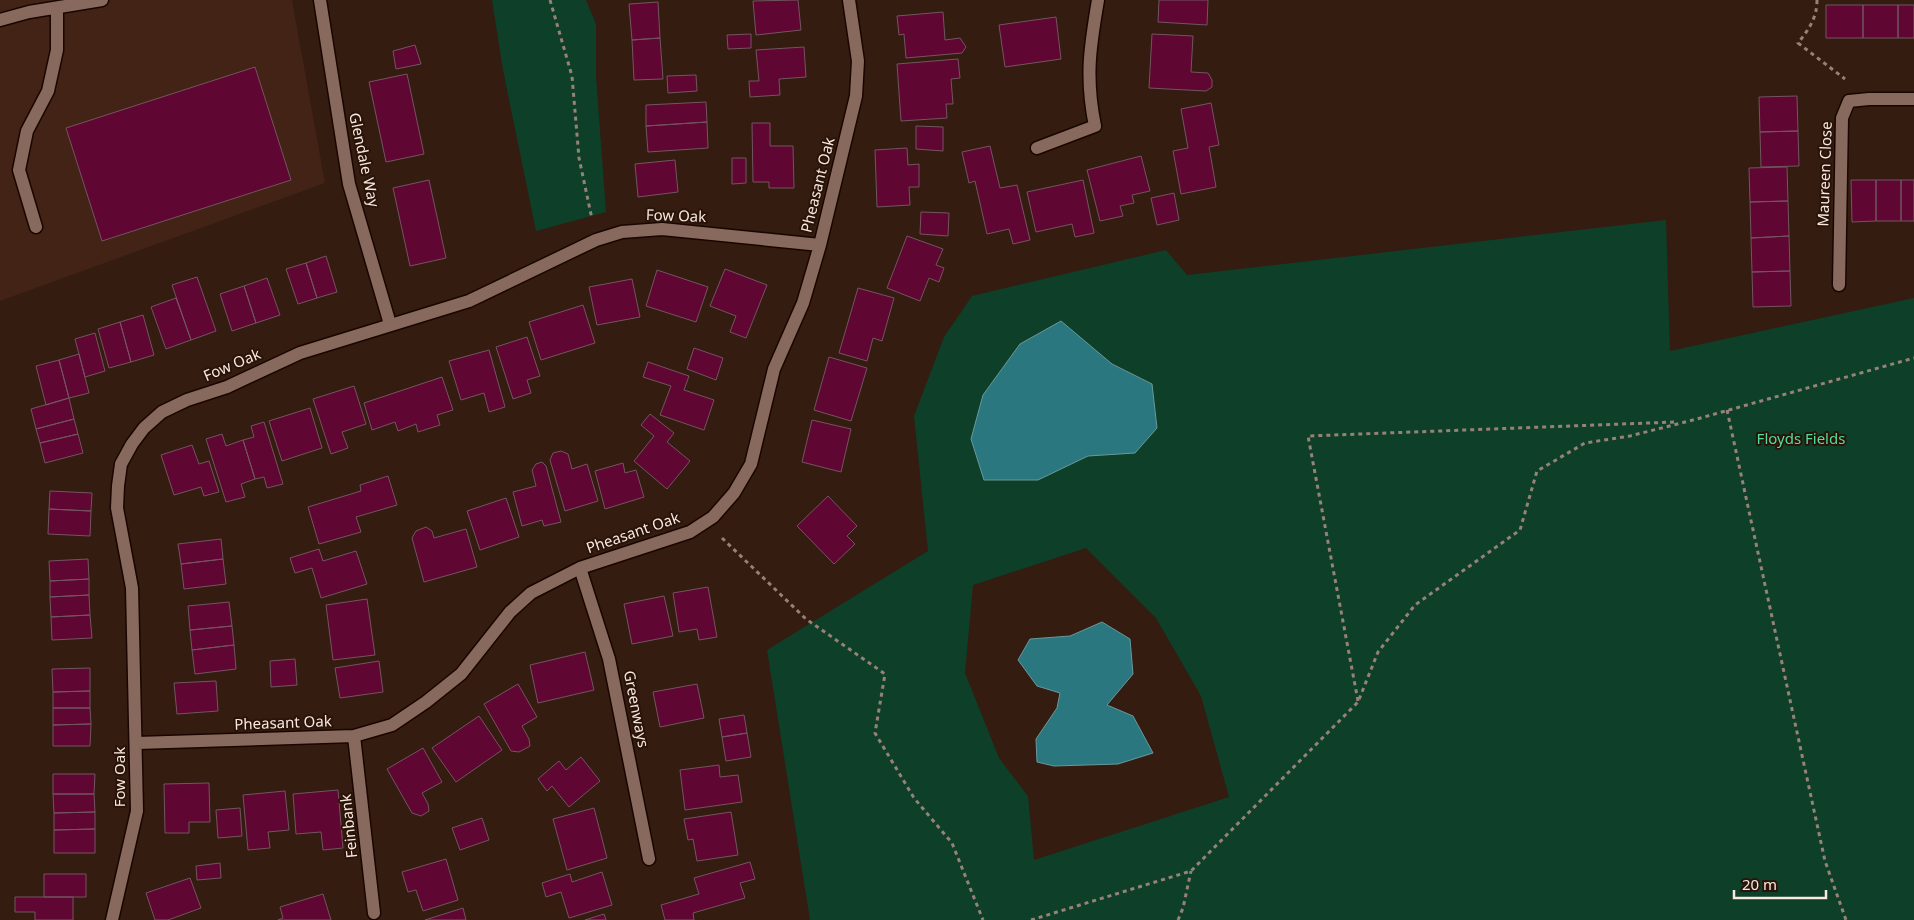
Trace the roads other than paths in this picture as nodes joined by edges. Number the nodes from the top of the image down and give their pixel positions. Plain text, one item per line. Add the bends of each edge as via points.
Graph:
1 (102, 0) edge
2 (320, 0) edge
3 (849, 0) edge
4 (1098, 0) edge
5 (56, 8) junction
6 (0, 20) edge
7 (1914, 99) edge
8 (1037, 148) dead end
9 (36, 227) dead end
10 (820, 245) junction
11 (1839, 285) dead end
12 (390, 324) junction
13 (580, 568) junction
14 (354, 736) junction
15 (136, 743) junction
16 (649, 859) dead end
17 (374, 913) dead end
18 (112, 920) edge

1 - 5 street
2 - 12 street, Glendale Way via 349,184
3 - 10 street, Pheasant Oak via 858,61 856,96
4 - 8 street via 1088,61 1090,104 1095,126
5 - 6 street
5 - 9 street via 57,50 48,91 27,131 19,170
7 - 11 street, Maureen Close via 1848,101 1842,118
10 - 12 street, Fow Oak via 662,229 622,232 596,240 470,301
10 - 13 street, Pheasant Oak via 803,303 774,369 751,464 734,493 713,517 690,532
12 - 15 street, Fow Oak via 300,353 227,387 187,400 162,412 132,444 121,464 117,508 132,588
13 - 14 street, Pheasant Oak via 531,593 510,612 461,674 426,702 392,725
13 - 16 street, Greenways via 609,659
14 - 15 street, Pheasant Oak
14 - 17 street, Feinbank
15 - 18 street, Fow Oak via 137,811

